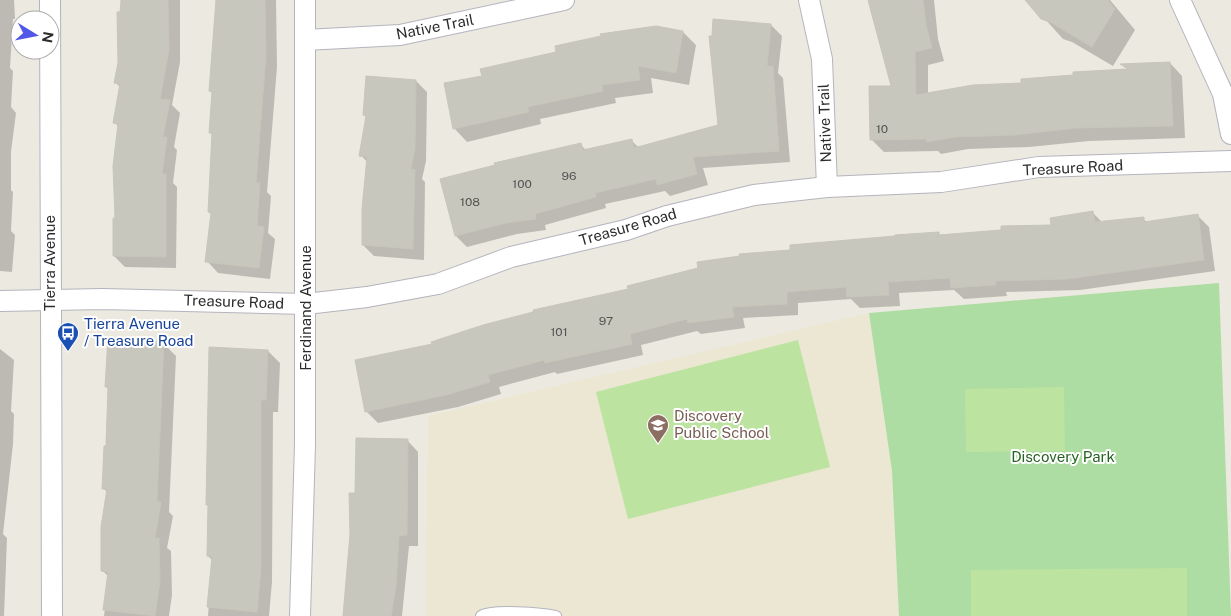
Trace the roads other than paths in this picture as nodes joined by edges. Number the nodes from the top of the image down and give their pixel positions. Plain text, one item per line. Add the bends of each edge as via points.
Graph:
1 (50, 0) edge
2 (305, 0) edge
3 (564, 0) edge
4 (809, 0) edge
5 (1180, 0) edge
6 (305, 40) junction
7 (1231, 134) edge
8 (1231, 161) edge
9 (827, 187) junction
10 (50, 300) junction
11 (0, 301) edge
12 (306, 304) junction
13 (52, 616) edge
14 (300, 616) edge
15 (481, 616) edge
16 (556, 616) edge

1 - 10 street, Tierra Avenue
2 - 6 street, Ferdinand Avenue
3 - 6 street, Native Trail via 400,35
4 - 9 street, Native Trail via 822,59
5 - 7 street via 1223,94
6 - 12 street, Ferdinand Avenue
8 - 9 street, Treasure Road via 1039,167 941,182
9 - 12 street, Treasure Road via 754,195 707,205 626,230 511,257 438,284
10 - 11 street, Treasure Road
10 - 12 street, Treasure Road via 103,298
10 - 13 street, Tierra Avenue
12 - 14 street, Ferdinand Avenue
15 - 16 lane

